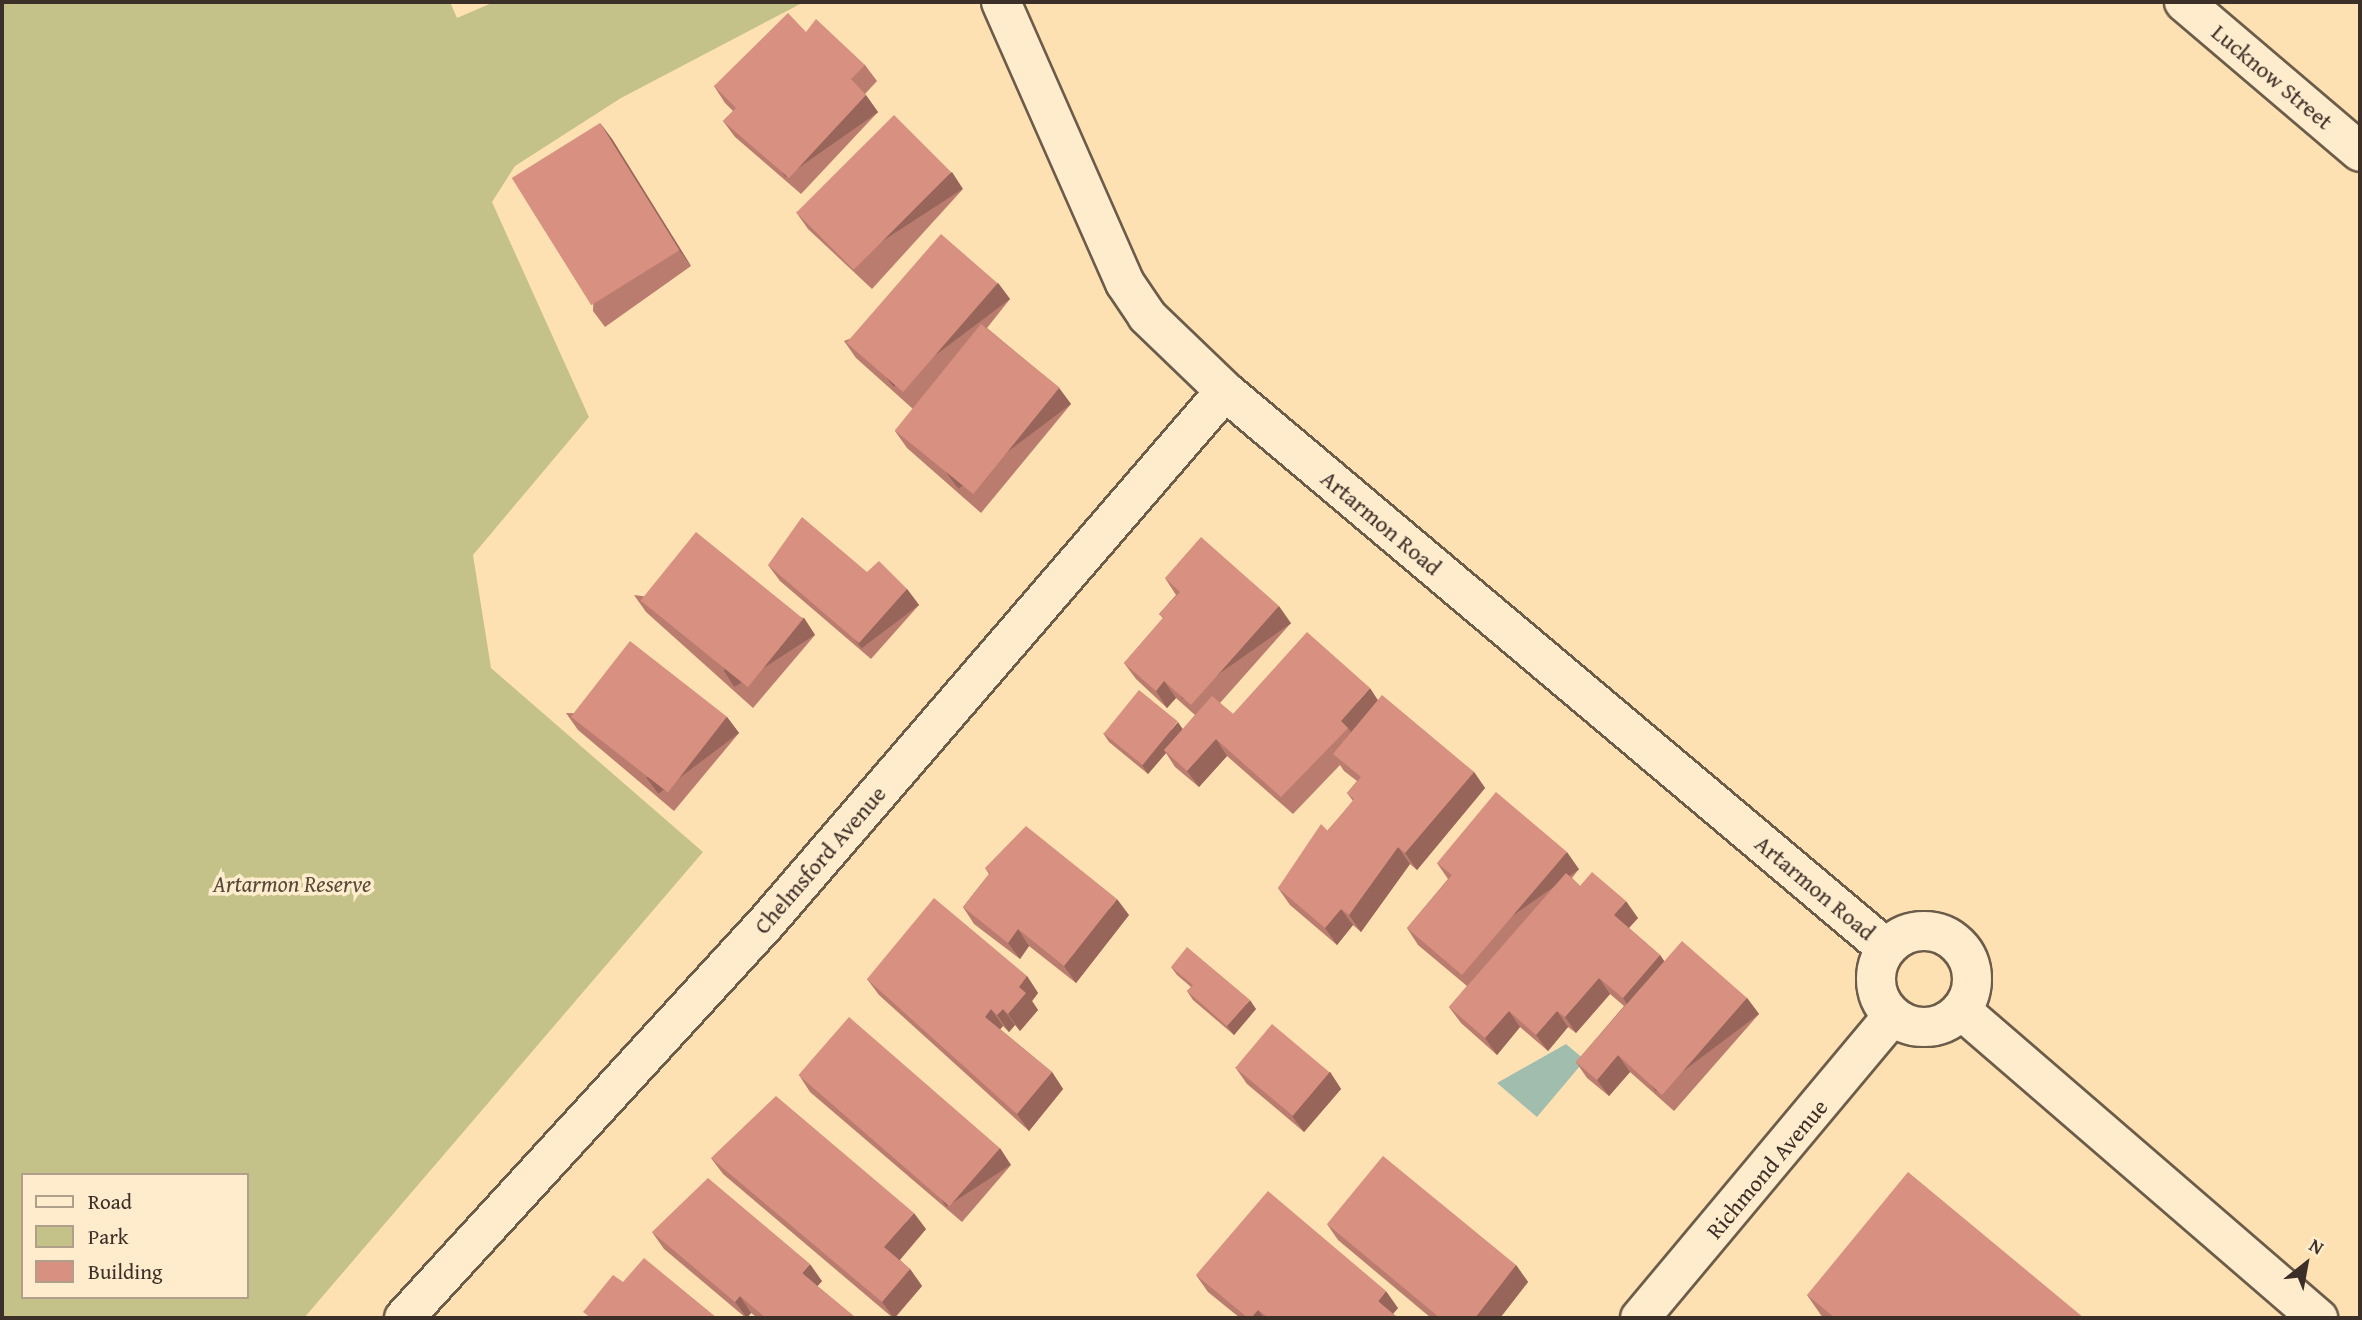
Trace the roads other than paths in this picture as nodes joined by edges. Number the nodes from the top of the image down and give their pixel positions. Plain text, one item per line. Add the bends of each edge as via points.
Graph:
1 (1001, 2) edge
2 (2184, 2) edge
3 (2360, 152) edge
4 (1225, 391) junction
5 (1886, 948) junction
6 (1961, 1010) junction
7 (1892, 1017) junction
8 (404, 1318) edge
9 (1640, 1318) edge
10 (2318, 1318) edge

1 - 4 street, Artarmon Road via 1125,283 1147,316
2 - 3 street, Lucknow Street
4 - 5 street, Artarmon Road
4 - 8 street, Chelmsford Avenue via 767,922
5 - 6 street via 1919,931 1955,942 1973,975
5 - 7 street via 1875,983
6 - 7 street via 1928,1028
6 - 10 street
7 - 9 street, Richmond Avenue

